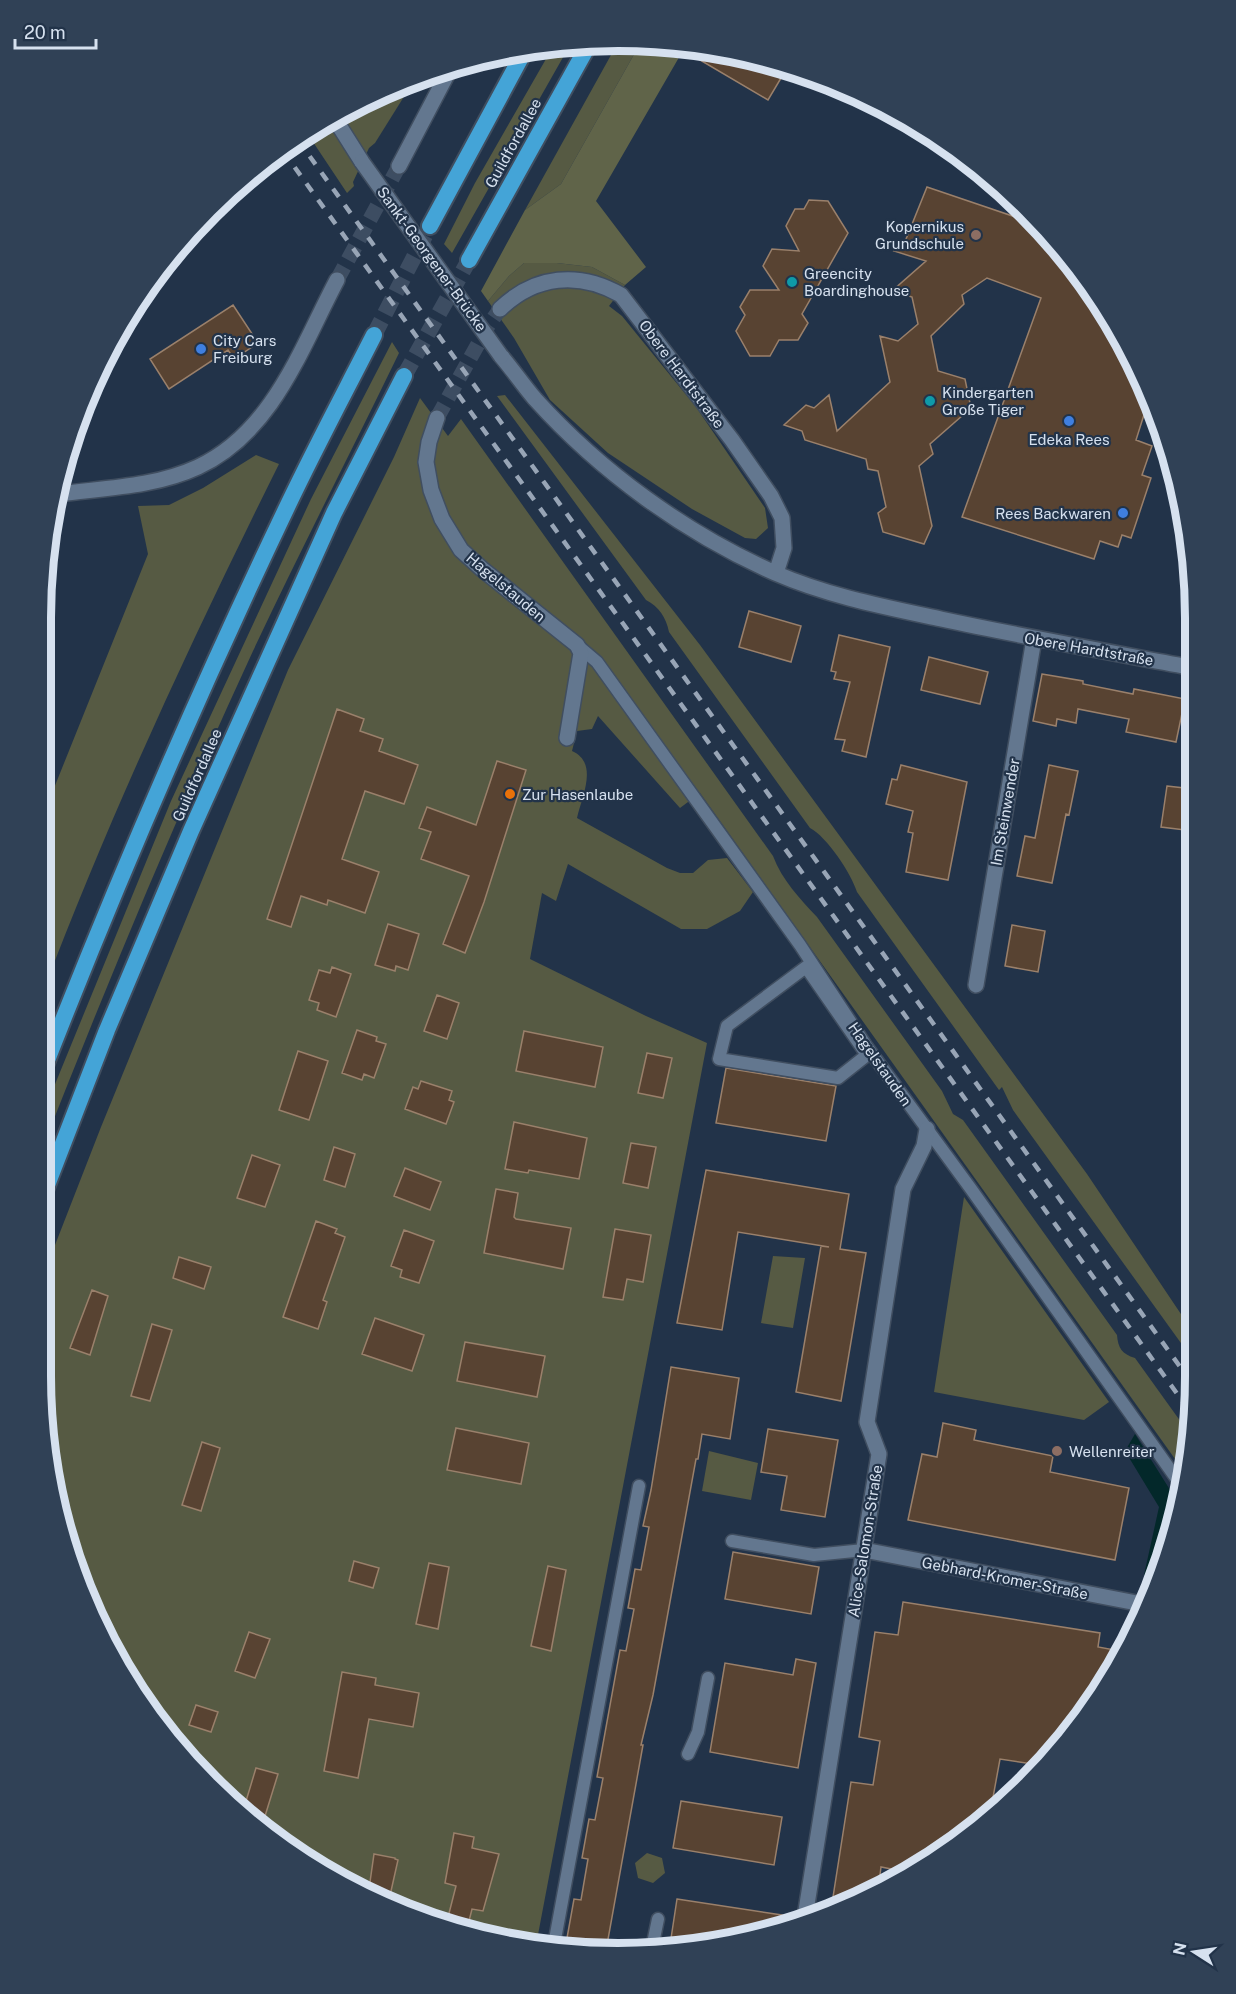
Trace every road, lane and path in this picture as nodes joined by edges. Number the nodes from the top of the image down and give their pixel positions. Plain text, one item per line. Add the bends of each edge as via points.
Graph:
1 (585, 52) edge
2 (520, 60) edge
3 (445, 78) edge
4 (339, 125) edge
5 (399, 166) tunnel mouth
6 (430, 226) tunnel mouth
7 (469, 260) tunnel mouth
8 (337, 280) tunnel mouth
9 (500, 309) tunnel mouth
10 (374, 335) tunnel mouth
11 (501, 356) joint
12 (404, 376) tunnel mouth
13 (436, 418) tunnel mouth
14 (65, 493) edge
15 (776, 573) junction
16 (1034, 639) junction
17 (577, 645) junction
18 (1185, 666) edge
19 (567, 738) dead end
20 (976, 984) dead end
21 (51, 1050) edge
22 (838, 1078) joint
23 (927, 1129) junction
24 (51, 1175) edge
25 (1176, 1476) edge
26 (639, 1486) dead end
27 (732, 1541) dead end
28 (864, 1550) junction
29 (1138, 1603) edge
30 (708, 1678) dead end
31 (688, 1754) dead end
32 (806, 1911) edge
33 (658, 1919) dead end
34 (556, 1934) dead end
35 (653, 1942) edge

1 - 7 highway, Guildfordallee
2 - 6 highway
3 - 5 street
4 - 11 street, Sankt-Georgener-Brücke, bridge
8 - 14 street via 278,394 254,425 226,450 197,467 136,485
9 - 15 street, Obere Hardtstraße via 527,289 562,279 582,280 621,295 771,496 782,518 784,548
10 - 21 highway, Guildfordallee via 288,504 199,697
11 - 15 street, Obere Hardtstraße via 535,398 616,475 673,517
12 - 24 highway, Guildfordallee via 334,513 191,831
13 - 17 street, Hagelstauden via 426,462 430,490 461,550
15 - 16 street, Obere Hardtstraße via 873,605
16 - 18 street, Obere Hardtstraße
16 - 20 street, Im Steinwender
17 - 19 street via 580,667
17 - 23 lane, Hagelstauden via 597,662
22 - 22 lane via 719,1059 727,1026 806,967 867,1055
23 - 25 lane, Hagelstauden
23 - 28 street, Alice-Salomon-Straße via 924,1146 903,1189 867,1422 879,1454
26 - 34 lane
27 - 28 lane via 814,1555
28 - 29 street, Gebhard-Kromer-Straße
28 - 32 street, Alice-Salomon-Straße
30 - 31 lane via 698,1732
33 - 35 lane

